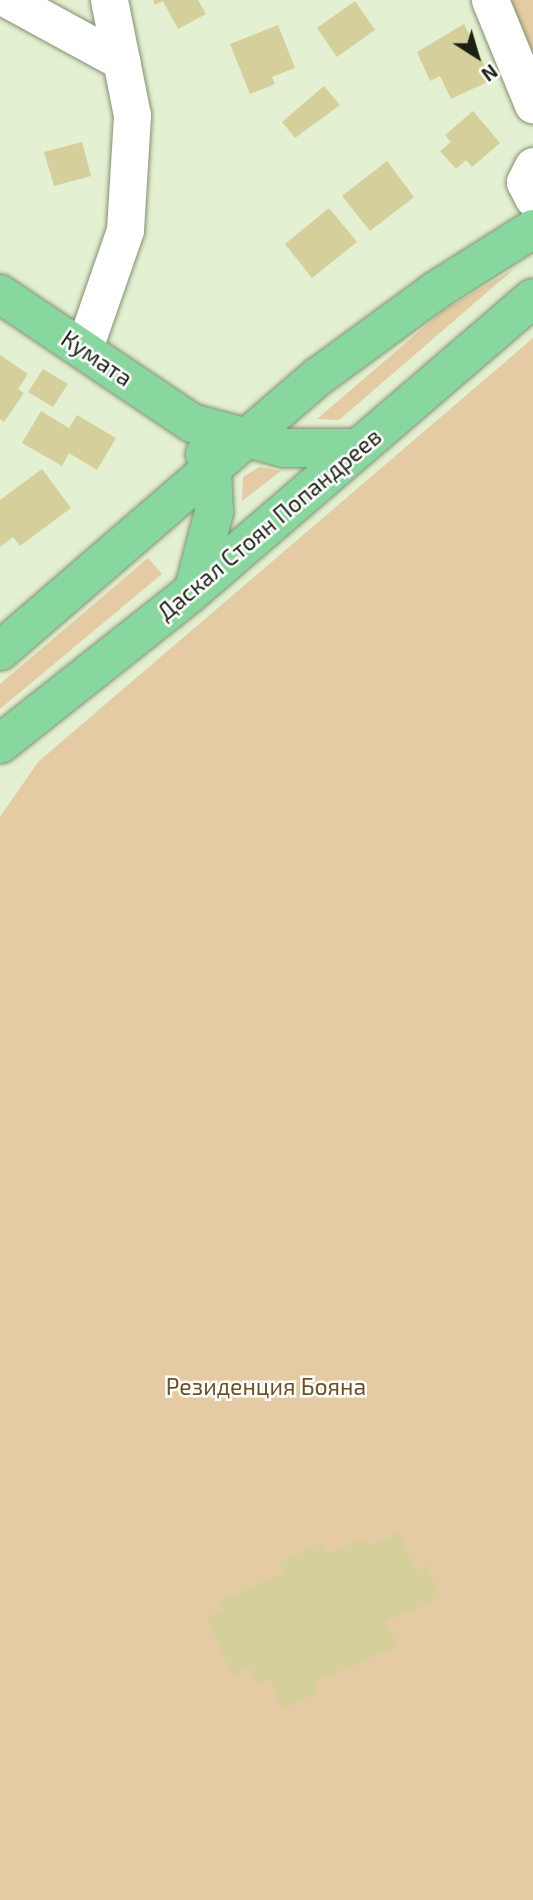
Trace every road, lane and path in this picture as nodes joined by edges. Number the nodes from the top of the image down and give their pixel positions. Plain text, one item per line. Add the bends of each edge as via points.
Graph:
1 (9, 0) edge
2 (108, 0) edge
3 (490, 0) edge
4 (121, 61) junction
5 (533, 105) edge
6 (533, 166) edge
7 (533, 198) edge
8 (533, 229) edge
9 (0, 294) edge
10 (533, 298) edge
11 (84, 348) junction
12 (192, 423) junction
13 (244, 440) junction
14 (358, 448) junction
15 (212, 470) junction
16 (194, 589) junction
17 (0, 650) edge
18 (0, 744) edge

1 - 4 street
2 - 4 street
3 - 5 street
4 - 11 street via 132,115 125,230
6 - 7 street via 525,182
8 - 13 main road via 435,291 319,376
9 - 11 main road, Кумата
10 - 14 main road, Даскал Стоян Попандреев
11 - 12 main road, Кумата
12 - 13 main road, Кумата
12 - 15 main road
13 - 14 main road, Кумата via 284,448
13 - 15 main road
14 - 16 main road, Даскал Стоян Попандреев
15 - 16 main road via 214,512
15 - 17 main road
16 - 18 main road, Даскал Стоян Попандреев

